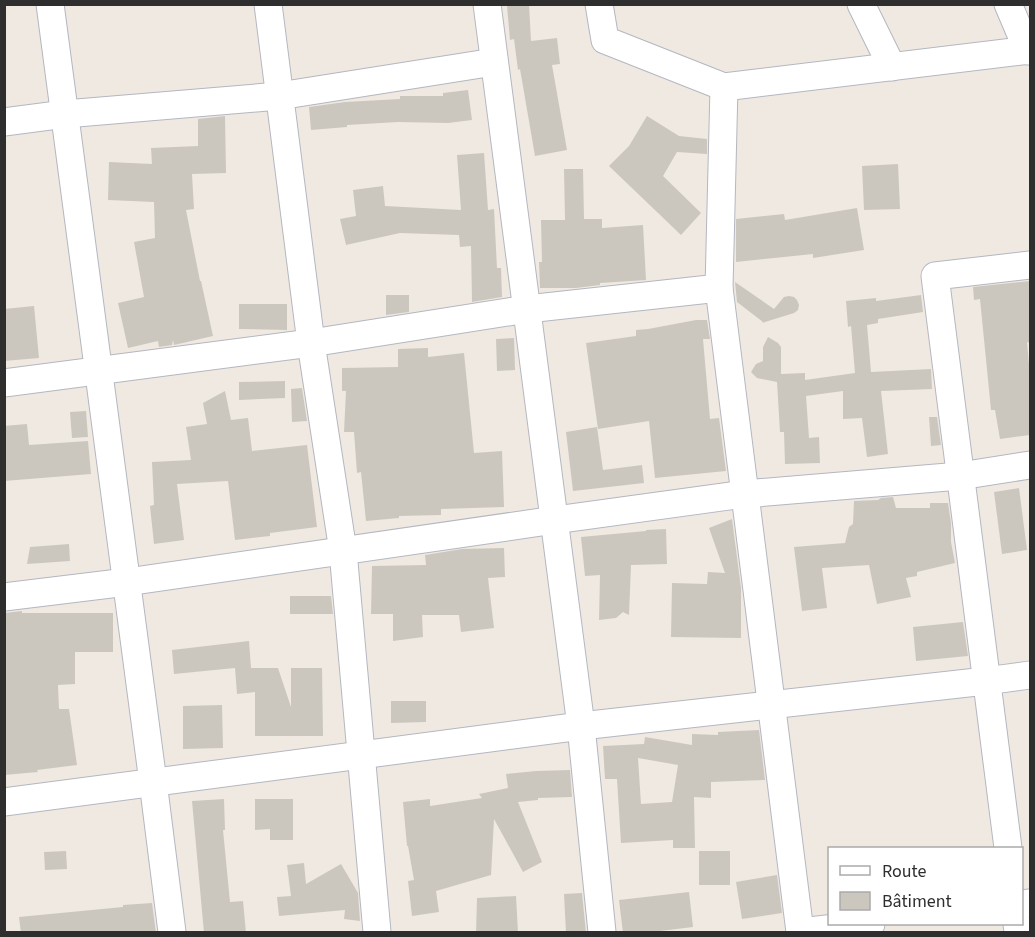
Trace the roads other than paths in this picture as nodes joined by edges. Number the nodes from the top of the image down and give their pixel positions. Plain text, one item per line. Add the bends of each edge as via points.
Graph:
1 (50, 4) edge
2 (268, 4) edge
3 (487, 4) edge
4 (599, 4) edge
5 (861, 4) edge
6 (1008, 4) edge
7 (1029, 50) edge
8 (494, 62) junction
9 (892, 67) junction
10 (724, 87) junction
11 (279, 96) junction
12 (65, 114) junction
13 (4, 122) edge
14 (1030, 265) edge
15 (718, 288) junction
16 (527, 309) junction
17 (311, 343) junction
18 (99, 371) junction
19 (4, 383) edge
20 (1030, 465) edge
21 (960, 476) junction
22 (744, 494) junction
23 (555, 520) junction
24 (343, 551) junction
25 (127, 582) junction
26 (4, 597) edge
27 (1030, 675) edge
28 (986, 681) junction
29 (771, 705) junction
30 (581, 726) junction
31 (362, 755) junction
32 (153, 782) junction
33 (4, 802) edge
34 (1008, 847) edge
35 (863, 925) edge
36 (172, 933) edge
37 (377, 933) edge
38 (602, 933) edge
39 (800, 933) edge

1 - 12 street
2 - 11 street
3 - 8 street
4 - 10 street via 605,40
5 - 9 street
6 - 7 street
7 - 9 street
8 - 11 street
8 - 16 street
9 - 10 street
10 - 15 street
11 - 12 street
11 - 17 street
12 - 13 street
12 - 18 street
14 - 21 street via 935,276
15 - 16 street
15 - 22 street
16 - 17 street
16 - 23 street
17 - 18 street
17 - 24 street
18 - 19 street
18 - 25 street
20 - 21 street
21 - 22 street
21 - 28 street
22 - 23 street
22 - 29 street
23 - 24 street
23 - 30 street
24 - 25 street
24 - 31 street
25 - 26 street
25 - 32 street
27 - 28 street
28 - 29 street
28 - 34 street
29 - 30 street
29 - 39 street
30 - 31 street
30 - 38 street
31 - 32 street
31 - 37 street
32 - 33 street
32 - 36 street
35 - 39 street

